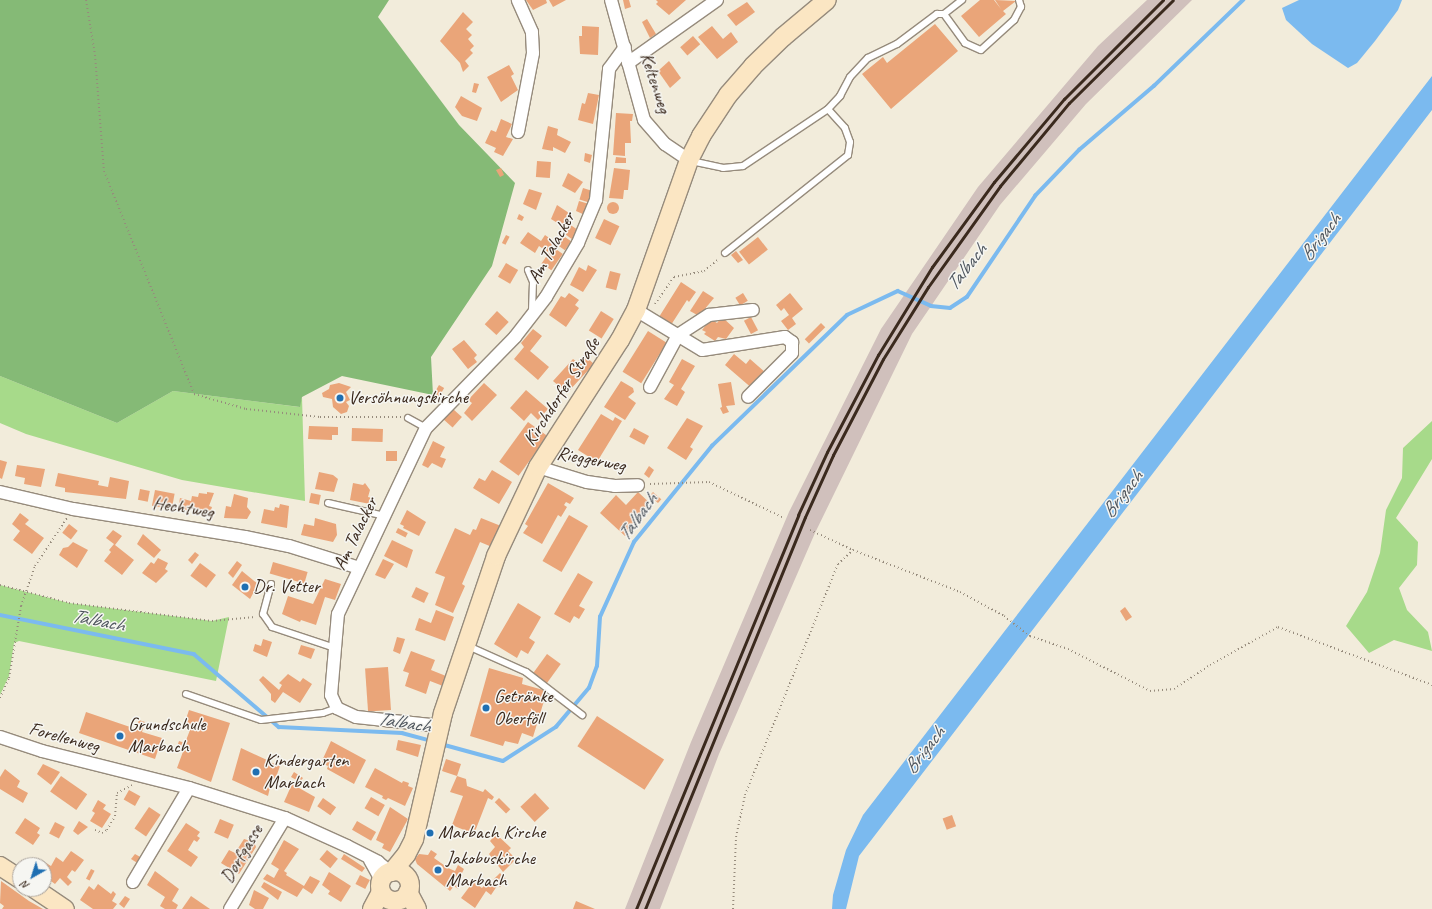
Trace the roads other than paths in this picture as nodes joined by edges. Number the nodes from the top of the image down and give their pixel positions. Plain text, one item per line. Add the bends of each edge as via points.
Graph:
1 (518, 0) edge
2 (611, 0) edge
3 (717, 0) edge
4 (827, 0) edge
5 (962, 0) edge
6 (1019, 0) edge
7 (944, 14) junction
8 (625, 47) junction
9 (628, 63) junction
10 (828, 109) junction
11 (518, 132) dead end
12 (689, 160) junction
13 (726, 253) road end
14 (528, 270) dead end
15 (753, 310) dead end
16 (641, 313) junction
17 (533, 315) junction
18 (678, 335) junction
19 (650, 387) dead end
20 (748, 397) dead end
21 (408, 418) road end
22 (426, 428) junction
23 (538, 467) junction
24 (638, 485) road end
25 (0, 492) edge
26 (328, 503) dead end
27 (385, 516) junction
28 (359, 568) junction
29 (272, 584) dead end
30 (465, 644) junction
31 (334, 648) junction
32 (186, 694) dead end
33 (336, 708) junction
34 (580, 714) dead end
35 (0, 737) edge
36 (437, 738) junction
37 (189, 788) junction
38 (285, 818) junction
39 (0, 866) edge
40 (12, 874) edge
41 (133, 882) dead end
42 (394, 890) edge
43 (47, 897) edge
44 (65, 909) edge
45 (230, 909) edge
46 (372, 909) edge
47 (417, 909) edge

1 - 11 street via 532,32 533,53
2 - 8 street, Keltenweg
3 - 9 street
4 - 12 main road, Kirchdorfer Straße via 782,37 728,95 701,136
5 - 7 lane
6 - 7 lane via 1021,7 1014,20 981,50 965,43
7 - 10 lane via 937,14 897,44 868,58 850,77 840,96
8 - 9 street, Keltenweg
8 - 17 street, Am Talacker via 609,68 596,200 590,218
9 - 12 street, Keltenweg via 644,120 665,144
10 - 12 lane via 743,166 723,168
10 - 13 lane via 845,128 850,142 848,155
12 - 16 main road, Kirchdorfer Straße
14 - 17 lane via 532,282
15 - 18 street via 710,315
16 - 18 street
16 - 23 main road, Kirchdorfer Straße via 620,340
17 - 22 street, Am Talacker via 495,359
18 - 19 street
18 - 20 street via 702,350 784,337 792,342 792,353
21 - 22 lane
22 - 27 street, Am Talacker
23 - 24 street, Rieggerweg via 587,482 615,486
23 - 30 main road, Kirchdorfer Straße via 496,556
25 - 28 street, Hechtweg via 73,509 244,536 289,546
26 - 27 lane
27 - 28 street, Am Talacker
28 - 31 street, Am Talacker via 338,614
29 - 31 lane via 263,614 272,627
30 - 34 lane via 526,672
30 - 36 main road, Kirchdorfer Straße
31 - 33 street, Am Talacker via 331,696
32 - 33 lane via 261,720
33 - 36 street via 356,717
35 - 37 street, Forellenweg
36 - 42 main road, Kirchdorfer Straße via 420,817
37 - 38 street, Forellenweg
37 - 41 street
38 - 42 street, Forellenweg via 370,860
38 - 45 street, Dorfgasse
39 - 40 main road
42 - 46 main road, Kirchdorfer Straße
42 - 47 main road
43 - 44 main road

